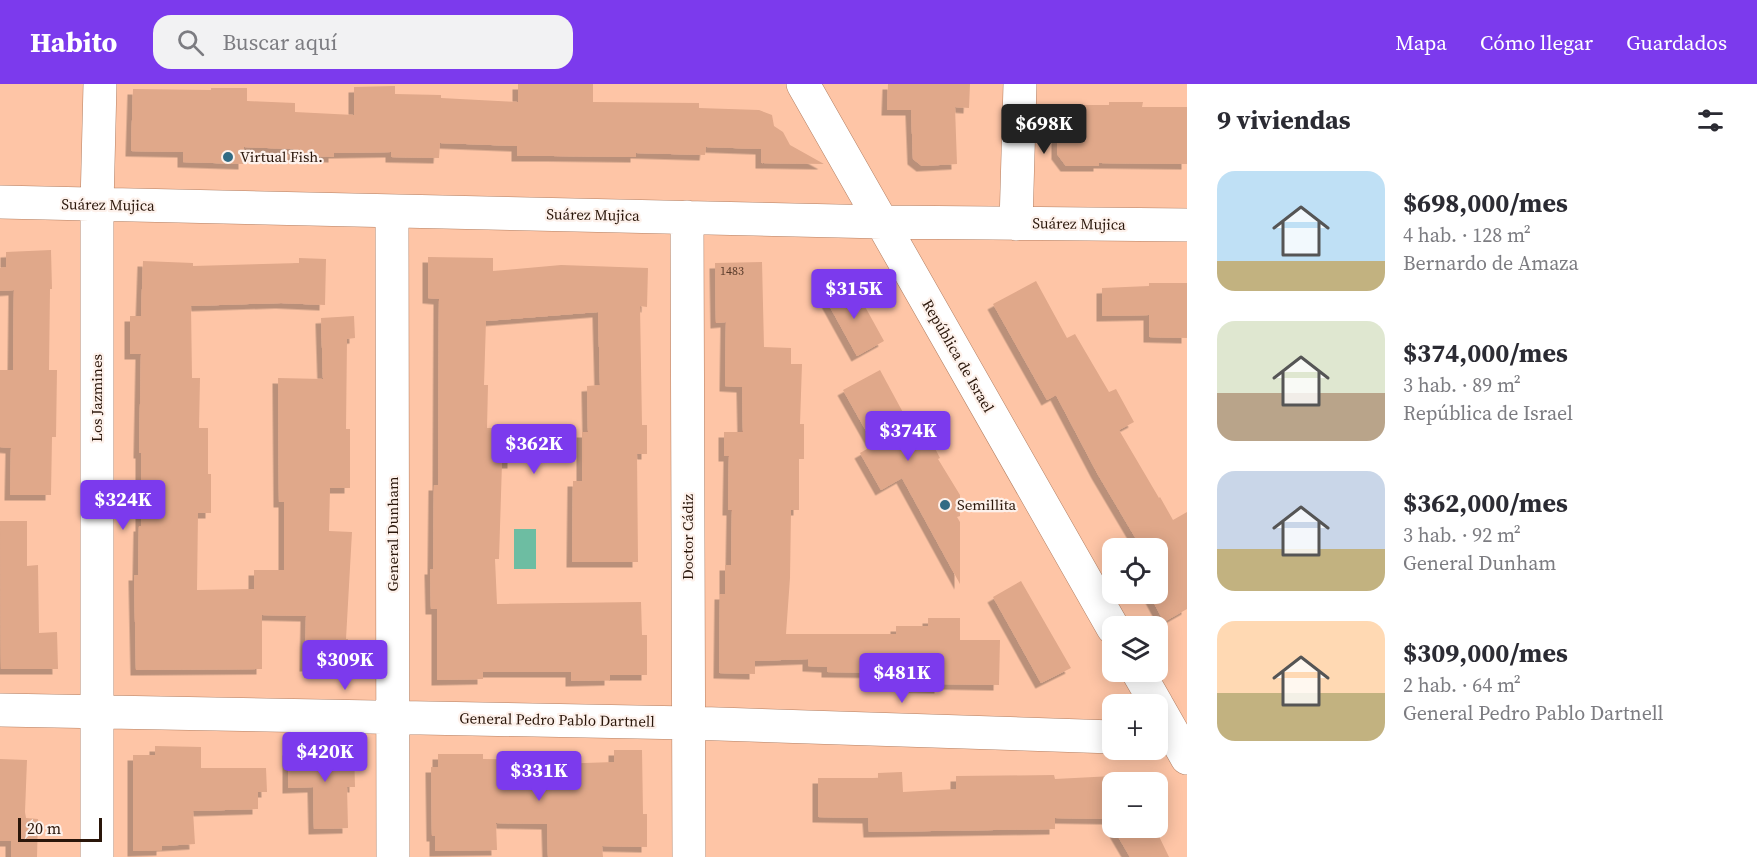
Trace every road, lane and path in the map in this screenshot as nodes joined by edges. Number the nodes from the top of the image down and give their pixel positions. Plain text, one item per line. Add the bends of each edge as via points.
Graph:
1 (100, 84) edge
2 (803, 84) edge
3 (1020, 84) edge
4 (0, 202) edge
5 (97, 205) junction
6 (392, 211) junction
7 (687, 217) junction
8 (882, 222) junction
9 (1016, 224) junction
10 (1187, 225) edge
11 (1106, 616) edge
12 (0, 710) edge
13 (97, 712) junction
14 (393, 717) junction
15 (689, 723) junction
16 (1168, 726) edge
17 (1102, 736) edge
18 (1177, 743) edge
19 (97, 857) edge
20 (393, 857) edge
21 (689, 857) edge

1 - 5 street, Los Jazmines
2 - 8 street, República de Israel
3 - 9 street
4 - 5 street, Suárez Mujica
5 - 6 street, Suárez Mujica
5 - 13 street, Los Jazmines
6 - 7 street, Suárez Mujica
6 - 14 street, General Dunham
7 - 8 street, Suárez Mujica
7 - 15 street, Doctor Cádiz
8 - 9 street, Suárez Mujica
8 - 11 street, República de Israel
9 - 10 street, Suárez Mujica
12 - 13 street, General Pedro Pablo Dartnell
13 - 14 street, General Pedro Pablo Dartnell
13 - 19 street, Los Jazmines
14 - 15 street, General Pedro Pablo Dartnell
14 - 20 street, General Dunham
15 - 17 street, General Pedro Pablo Dartnell
15 - 21 street, Doctor Cádiz
16 - 18 street

